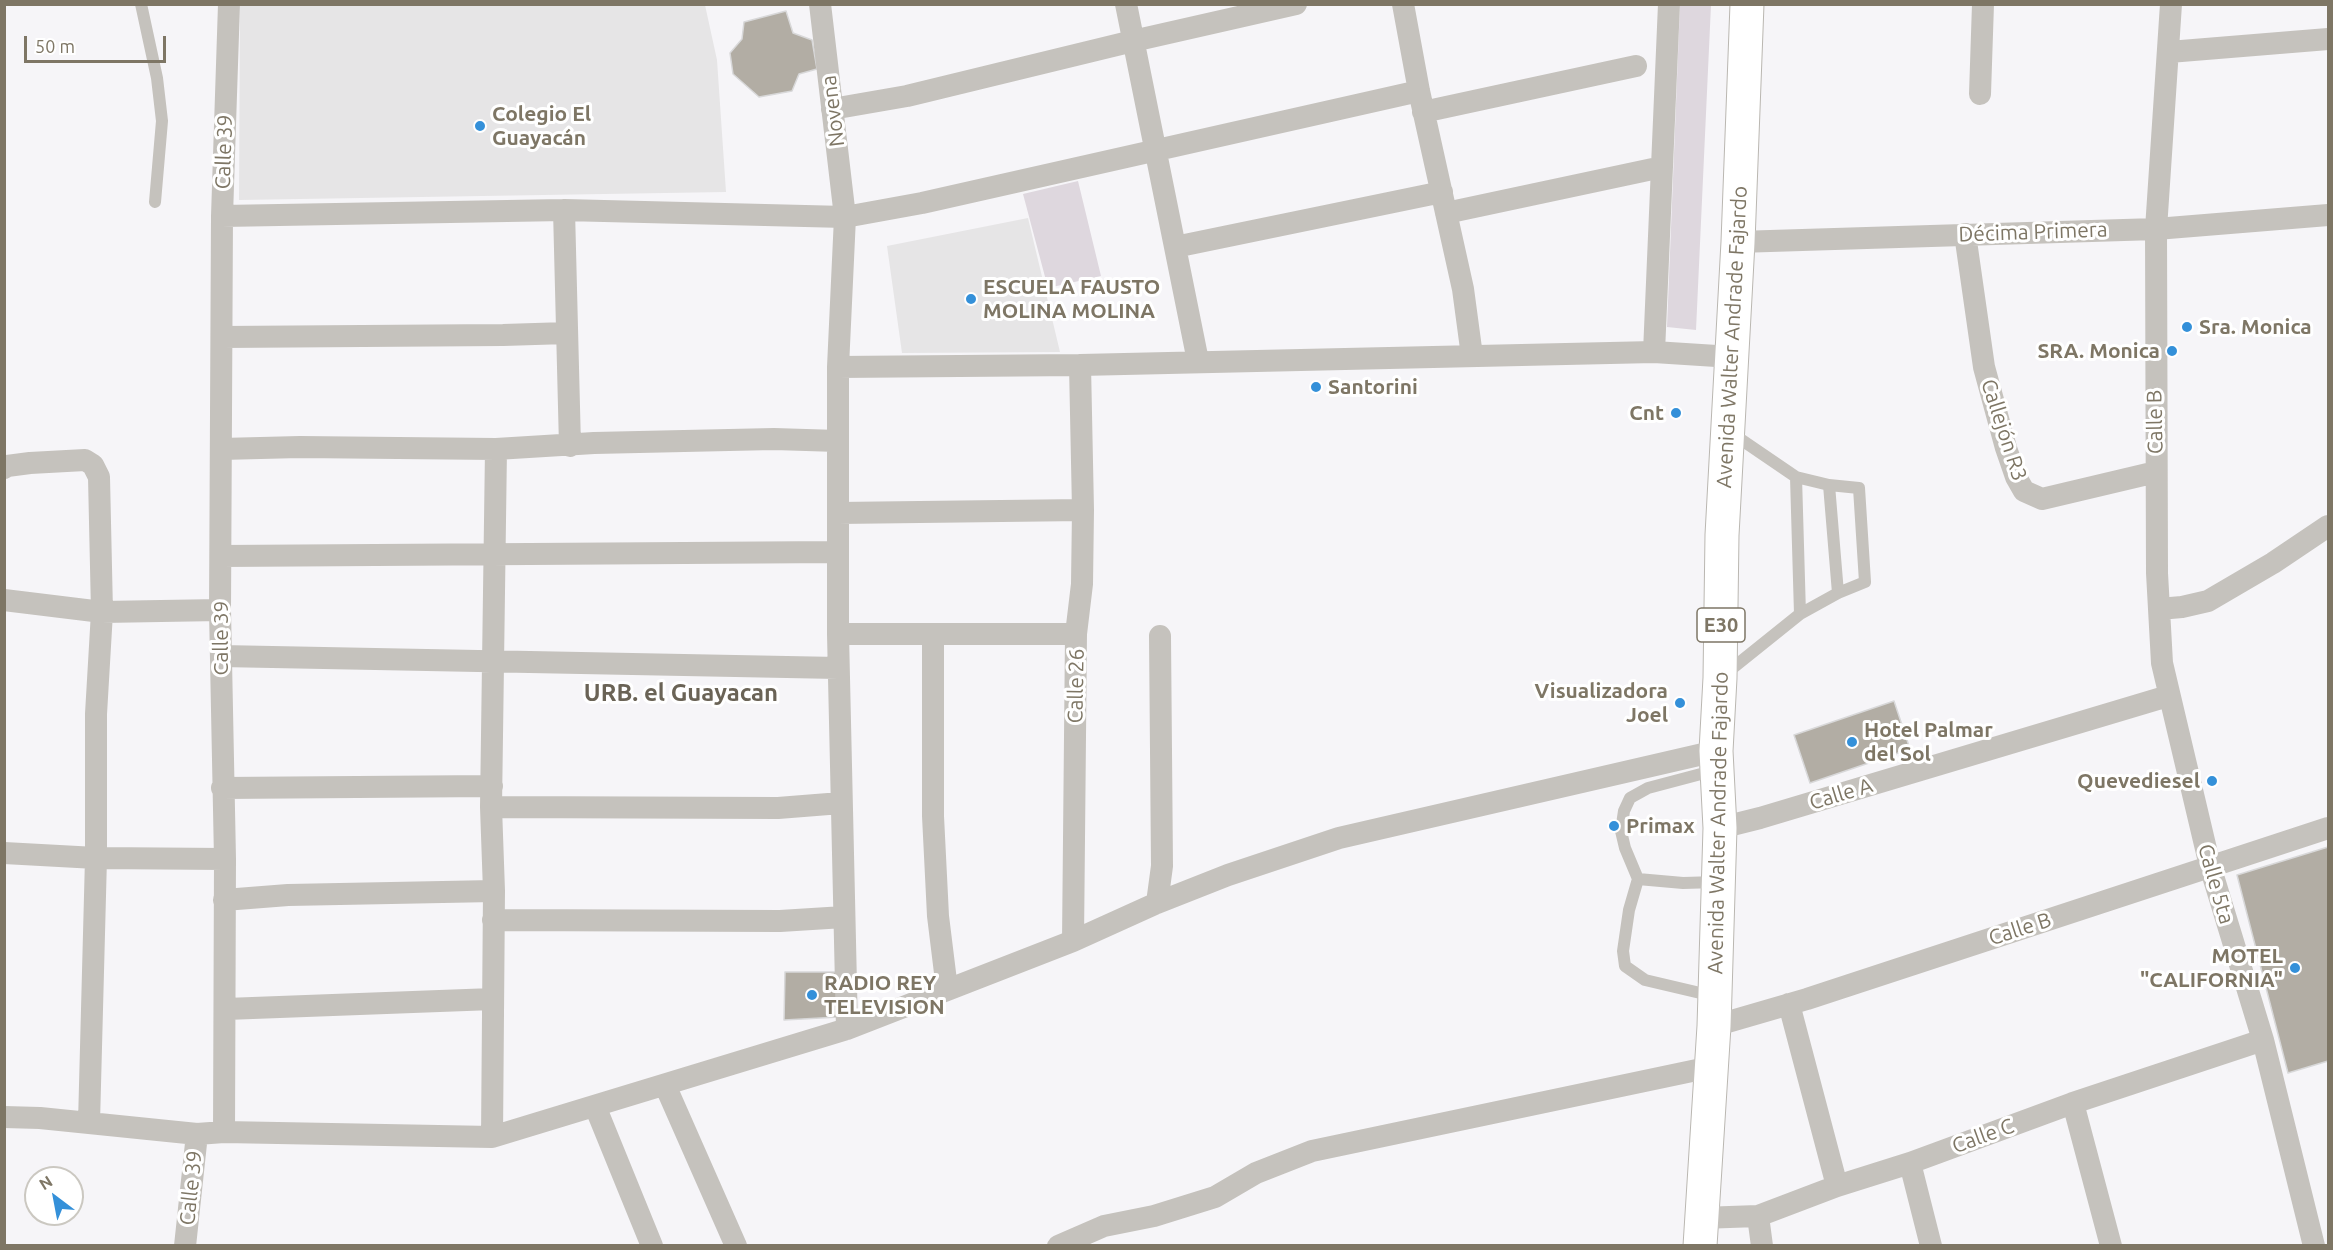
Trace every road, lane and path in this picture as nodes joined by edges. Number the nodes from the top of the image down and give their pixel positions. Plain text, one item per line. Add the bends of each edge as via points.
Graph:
1 (141, 4) edge
2 (229, 4) edge
3 (820, 4) edge
4 (1126, 4) edge
5 (1296, 4) edge
6 (1402, 4) edge
7 (1669, 4) edge
8 (1747, 4) edge
9 (1983, 4) edge
10 (2172, 4) edge
11 (2328, 39) edge
12 (1133, 41) junction
13 (2169, 52) junction
14 (1636, 66) dead end
15 (1980, 94) dead end
16 (1421, 101) junction
17 (832, 109) junction
18 (1157, 150) junction
19 (1662, 167) junction
20 (155, 202) dead end
21 (1444, 203) junction
22 (564, 210) junction
23 (2328, 215) edge
24 (222, 216) junction
25 (845, 217) junction
26 (2156, 229) junction
27 (1965, 234) junction
28 (1738, 242) junction
29 (1175, 247) junction
30 (567, 333) junction
31 (222, 338) junction
32 (1654, 352) junction
33 (1472, 356) junction
34 (1732, 357) junction
35 (1198, 361) junction
36 (1080, 365) junction
37 (838, 367) junction
38 (1729, 431) junction
39 (838, 441) junction
40 (570, 446) junction
41 (496, 448) junction
42 (221, 449) junction
43 (4, 468) edge
44 (2156, 472) junction
45 (1796, 477) junction
46 (1829, 484) junction
47 (1083, 510) junction
48 (838, 513) junction
49 (2328, 526) edge
50 (838, 552) junction
51 (221, 556) junction
52 (495, 556) junction
53 (1838, 593) junction
54 (4, 600) edge
55 (220, 609) junction
56 (2159, 609) junction
57 (102, 612) junction
58 (1800, 614) junction
59 (838, 634) junction
60 (933, 634) junction
61 (1076, 634) junction
62 (1160, 636) dead end
63 (220, 656) junction
64 (493, 661) junction
65 (838, 668) junction
66 (1720, 678) junction
67 (2168, 696) junction
68 (1717, 760) junction
69 (222, 788) junction
70 (492, 796) junction
71 (841, 803) junction
72 (1720, 828) junction
73 (2327, 828) edge
74 (4, 853) edge
75 (96, 858) junction
76 (225, 859) junction
77 (2210, 866) junction
78 (1638, 879) junction
79 (1718, 882) junction
80 (494, 891) junction
81 (224, 900) junction
82 (1157, 903) junction
83 (844, 917) junction
84 (493, 920) junction
85 (1073, 941) junction
86 (947, 989) junction
87 (493, 999) junction
88 (1790, 1004) junction
89 (226, 1009) junction
90 (1714, 1011) junction
91 (847, 1029) junction
92 (2263, 1040) junction
93 (1711, 1067) junction
94 (665, 1084) junction
95 (2073, 1103) junction
96 (595, 1106) junction
97 (4, 1117) edge
98 (89, 1123) junction
99 (224, 1132) junction
100 (197, 1134) junction
101 (492, 1137) junction
102 (1910, 1164) junction
103 (1837, 1186) junction
104 (1758, 1216) junction
105 (1701, 1232) edge
106 (185, 1245) edge
107 (652, 1245) edge
108 (735, 1245) edge
109 (1058, 1245) edge
110 (1762, 1245) edge
111 (1931, 1245) edge
112 (2111, 1245) edge
113 (2314, 1245) edge

1 - 20 lane via 162,121
2 - 24 street, Calle 39
3 - 17 street, Novena
4 - 12 street
5 - 12 street
6 - 16 street
7 - 19 street
8 - 28 main road, Avenida Walter Andrade Fajardo / E30
9 - 15 street
10 - 13 street, Calle B
11 - 13 street
12 - 17 street via 907,96
12 - 18 street
13 - 26 street, Calle B
14 - 16 street
16 - 18 street
16 - 21 street
17 - 25 street, Novena
18 - 25 street
18 - 29 street
19 - 21 street
19 - 32 street
21 - 29 street
21 - 33 street via 1465,298
22 - 24 street
22 - 25 street
22 - 30 street
23 - 26 street, Décima Primera
24 - 31 street, Calle 39
25 - 37 street, Novena
26 - 27 street, Décima Primera
26 - 44 street, Calle B
27 - 28 street, Décima Primera
27 - 44 street, Callejón R3 via 1984,367 2006,448 2024,491 2042,499
28 - 34 main road, Avenida Walter Andrade Fajardo / E30
29 - 35 street
30 - 31 street
30 - 40 street
31 - 42 street, Calle 39
32 - 33 street
32 - 34 street
33 - 35 street
34 - 38 main road, Avenida Walter Andrade Fajardo / E30
35 - 36 street
36 - 37 street
36 - 47 street
37 - 39 street, Novena
38 - 45 lane
38 - 66 main road, Avenida Walter Andrade Fajardo / E30 via 1722,536
39 - 40 street via 763,439
39 - 48 street, Novena
40 - 41 street
41 - 42 street
41 - 52 street
42 - 51 street, Calle 39
43 - 57 street via 86,460 93,465 99,477
44 - 56 street, Calle B
45 - 46 lane
45 - 58 lane
46 - 53 lane
46 - 53 lane via 1859,488 1865,582
47 - 48 street
47 - 61 street via 1082,584
48 - 50 street, Novena
49 - 56 street via 2273,564 2208,601
50 - 52 street
50 - 59 street, Novena
51 - 52 street
51 - 55 street, Calle 39
52 - 64 street
53 - 58 lane
54 - 57 street
55 - 57 street
55 - 63 street, Calle 39
56 - 67 street, Calle B
57 - 75 street via 96,714
58 - 66 lane
59 - 60 street, Calle 26
59 - 65 street, Novena
60 - 61 street, Calle 26
60 - 86 street via 933,816 938,916
61 - 85 street, Calle 26
62 - 82 street via 1162,866
63 - 64 street
63 - 69 street, Calle 39
64 - 65 street
64 - 70 street
65 - 71 street, Novena
66 - 68 main road, Avenida Walter Andrade Fajardo / E30
67 - 72 street, Calle A
67 - 77 street, Calle 5ta
68 - 72 main road, Avenida Walter Andrade Fajardo / E30
68 - 78 lane via 1630,798 1621,831
68 - 82 street via 1339,838
69 - 70 street
69 - 76 street, Calle 39
70 - 71 street via 778,808
70 - 80 street
71 - 83 street, Novena
72 - 79 main road, Avenida Walter Andrade Fajardo / E30
73 - 77 street, Calle B
74 - 75 street
75 - 76 street
75 - 98 street
76 - 81 street, Calle 39
77 - 88 street, Calle B
77 - 92 street, Calle 5ta
78 - 79 lane
78 - 90 lane via 1629,910 1623,951 1625,966 1646,980
79 - 90 main road, Avenida Walter Andrade Fajardo / E30
80 - 81 street
80 - 84 street
81 - 89 street, Calle 39
82 - 85 street
83 - 84 street via 780,921
83 - 91 street, Novena
84 - 87 street
85 - 86 street
86 - 91 street
87 - 89 street
87 - 101 street
88 - 90 street, Calle B
88 - 103 street
89 - 99 street, Calle 39
90 - 93 main road, Avenida Walter Andrade Fajardo / E30
91 - 94 street
92 - 95 street, Calle C
92 - 113 street, Calle 5ta
93 - 105 main road, Avenida Walter Andrade Fajardo / E30
93 - 109 street via 1312,1151 1256,1173 1215,1197 1104,1226
94 - 96 street
94 - 108 street
95 - 102 street, Calle C
95 - 112 street
96 - 101 street
96 - 107 street
97 - 98 street
98 - 100 street
99 - 100 street, Calle 39
99 - 101 street
100 - 106 street, Calle 39
102 - 103 street, Calle C
102 - 111 street
103 - 104 street, Calle C
104 - 105 street, Calle C
104 - 110 street

